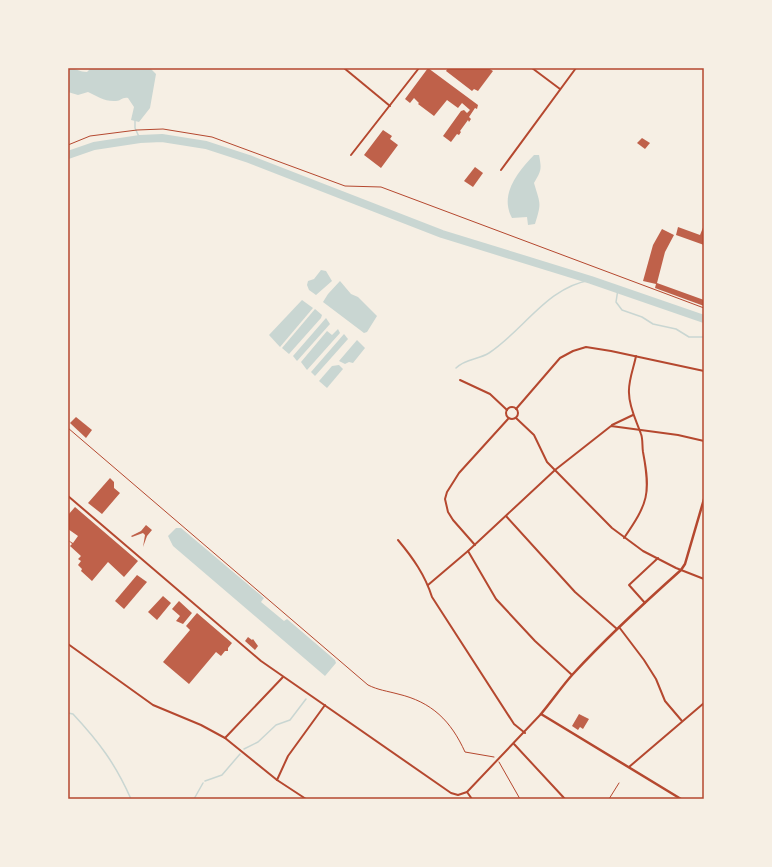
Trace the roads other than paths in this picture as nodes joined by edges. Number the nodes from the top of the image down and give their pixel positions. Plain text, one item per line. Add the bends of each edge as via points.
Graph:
1 (344, 68) edge
2 (419, 68) edge
3 (532, 68) edge
4 (576, 68) edge
5 (560, 89) junction
6 (390, 106) junction
7 (351, 156) dead end
8 (501, 170) dead end
9 (636, 356) junction
10 (704, 371) edge
11 (460, 380) dead end
12 (516, 409) junction
13 (507, 410) junction
14 (633, 415) junction
15 (516, 418) junction
16 (508, 419) junction
17 (611, 426) junction
18 (639, 430) junction
19 (704, 441) edge
20 (555, 470) junction
21 (68, 496) edge
22 (704, 499) edge
23 (506, 516) junction
24 (624, 538) junction
25 (398, 540) dead end
26 (475, 544) junction
27 (468, 551) junction
28 (658, 558) junction
29 (681, 570) junction
30 (704, 579) edge
31 (428, 584) junction
32 (645, 603) junction
33 (618, 628) junction
34 (68, 644) edge
35 (572, 675) junction
36 (283, 677) junction
37 (704, 703) edge
38 (325, 705) junction
39 (541, 714) junction
40 (682, 721) junction
41 (525, 733) junction
42 (225, 738) junction
43 (514, 744) junction
44 (628, 768) junction
45 (277, 780) junction
46 (619, 782) dead end
47 (467, 792) junction
48 (458, 795) junction
49 (306, 799) edge
50 (456, 799) edge
51 (472, 799) edge
52 (565, 799) edge
53 (609, 799) edge
54 (681, 799) edge

1 - 6 street
2 - 6 street
3 - 5 street
4 - 5 street
5 - 8 street
6 - 7 street
9 - 10 street
9 - 12 street via 586,347 572,351 560,358
9 - 14 street via 628,391
11 - 13 street via 490,394
12 - 13 street via 512,407
12 - 15 street
13 - 16 street via 505,413
14 - 17 street
14 - 18 street
15 - 16 street
15 - 20 street via 534,435 547,462
16 - 26 street via 459,473 445,499 453,520
17 - 18 street
17 - 20 street
18 - 19 street
18 - 24 street via 647,469 648,491 642,510
20 - 23 street
20 - 24 street
21 - 36 street
22 - 29 street
23 - 26 street
23 - 33 street via 575,592
24 - 28 street
25 - 31 street via 413,557
26 - 27 street
27 - 31 street
27 - 35 street via 496,599 535,641
28 - 29 street
28 - 32 street via 629,585
29 - 30 street
29 - 32 street
31 - 41 street via 432,598 514,724
32 - 33 street
33 - 35 street
33 - 40 street via 644,660 656,679 665,701
34 - 42 street via 153,705
35 - 39 street
36 - 38 street
36 - 42 street
37 - 40 street
38 - 45 street via 288,756
38 - 48 street via 451,793
39 - 41 street
39 - 44 street
40 - 44 street
41 - 43 street
42 - 45 street
43 - 47 street
43 - 52 street
44 - 54 street
45 - 49 street
46 - 53 lane
47 - 48 street
47 - 51 street
48 - 50 street

